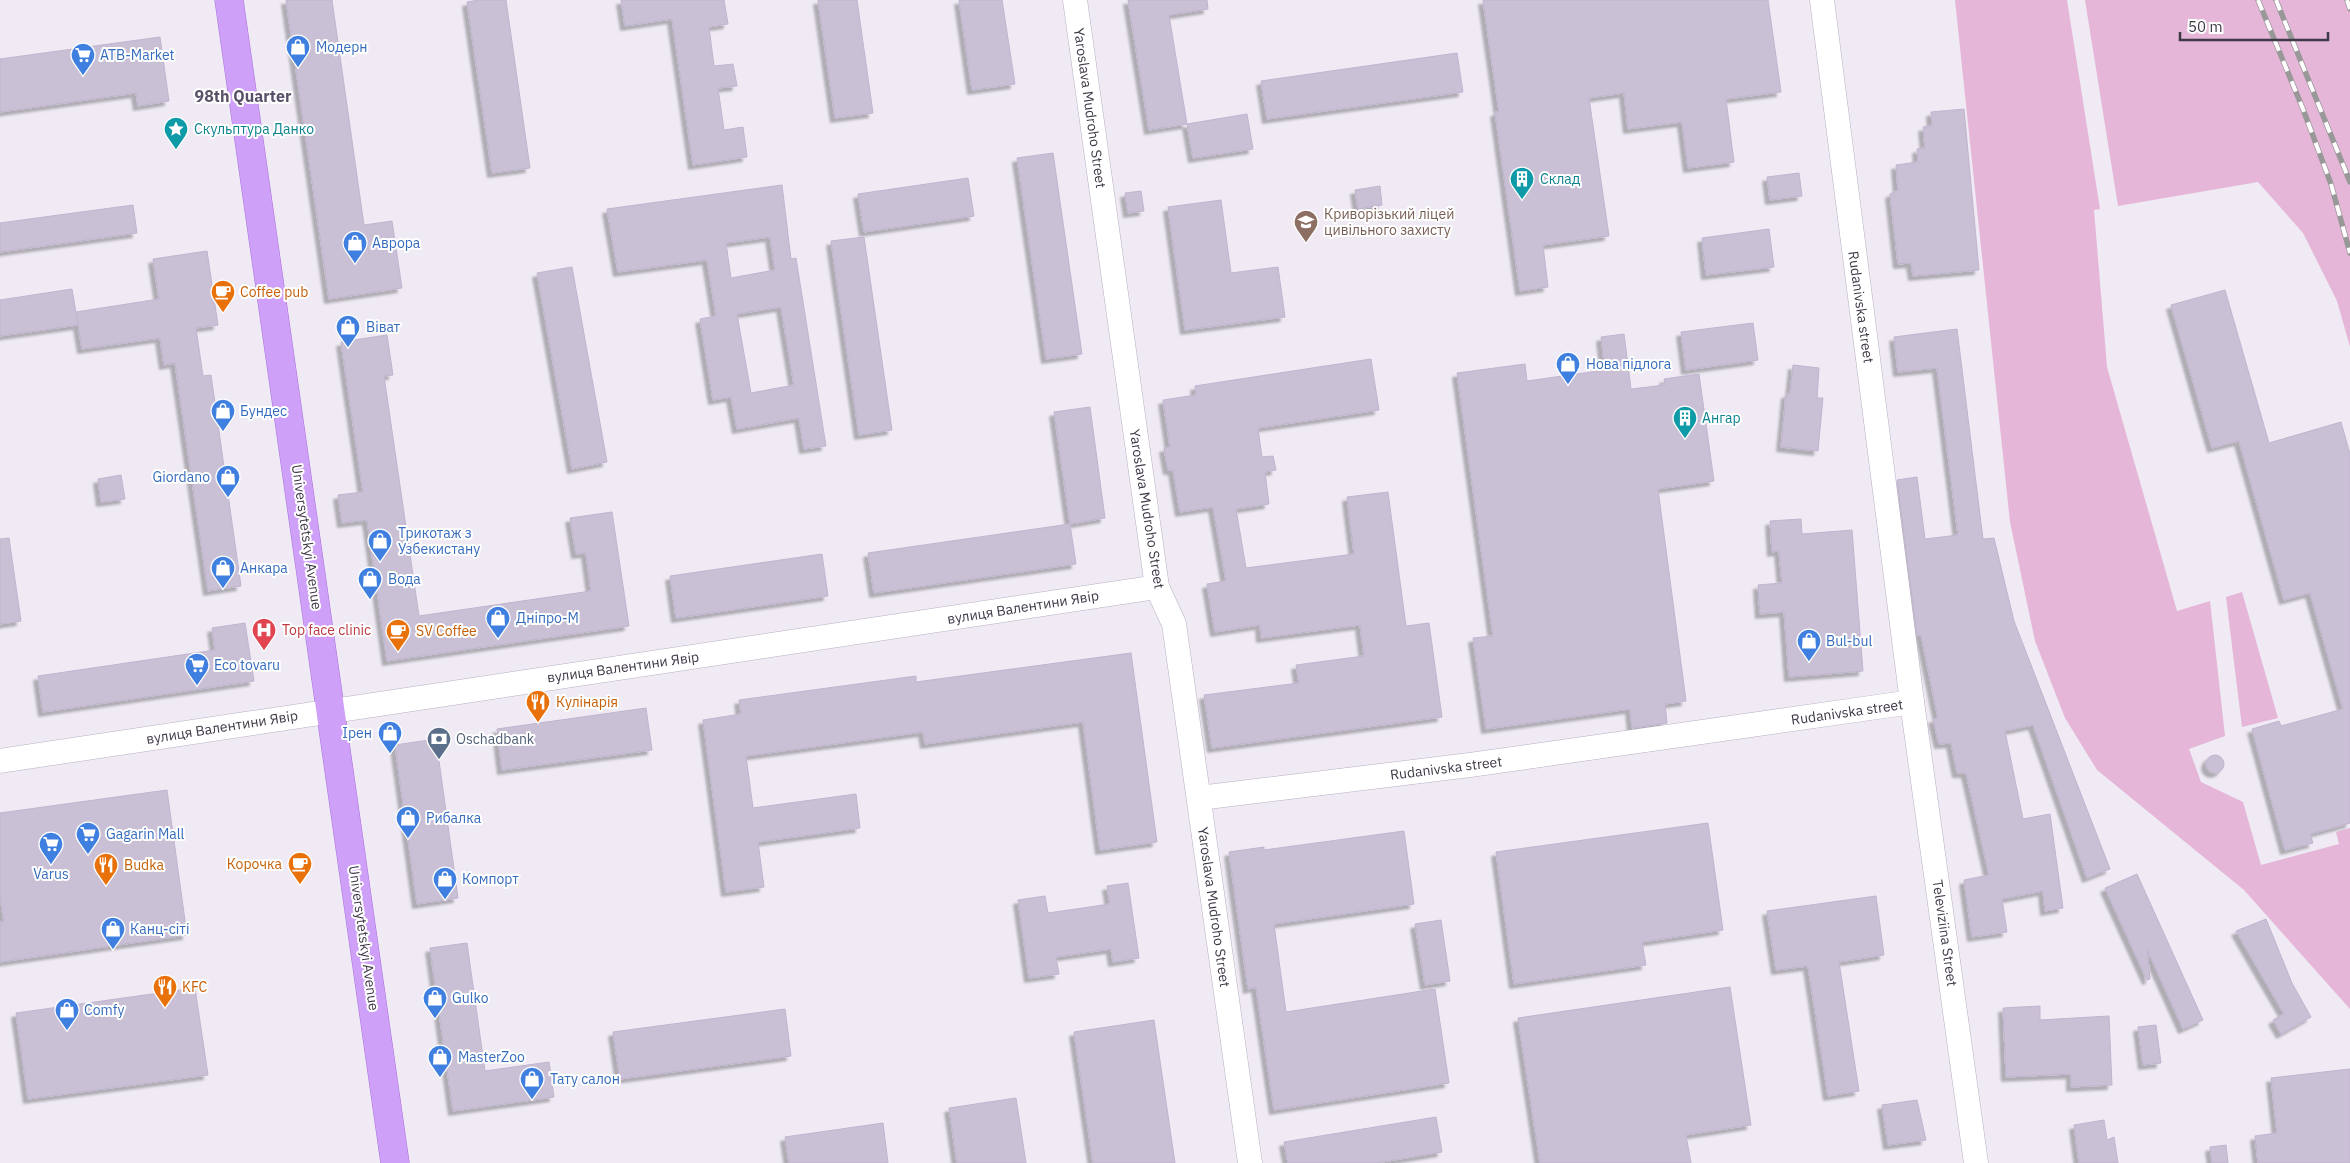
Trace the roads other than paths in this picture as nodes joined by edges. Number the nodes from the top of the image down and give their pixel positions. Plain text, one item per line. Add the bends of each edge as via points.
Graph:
1 (229, 0) edge
2 (1076, 0) edge
3 (1822, 0) edge
4 (1157, 587) junction
5 (1912, 702) junction
6 (331, 710) junction
7 (0, 761) edge
8 (1198, 798) junction
9 (396, 1163) edge
10 (1250, 1163) edge
11 (1976, 1163) edge

1 - 6 main road, Universytetskyi Avenue
2 - 4 street, Yaroslava Mudroho Street
3 - 5 street, Rudanivska street
4 - 6 street, вулиця Валентини Явір
4 - 8 street, Yaroslava Mudroho Street via 1174,624
5 - 8 street, Rudanivska street via 1470,765
5 - 11 street, Televiziina Street
6 - 7 street, вулиця Валентини Явір
6 - 9 main road, Universytetskyi Avenue
8 - 10 street, Yaroslava Mudroho Street

